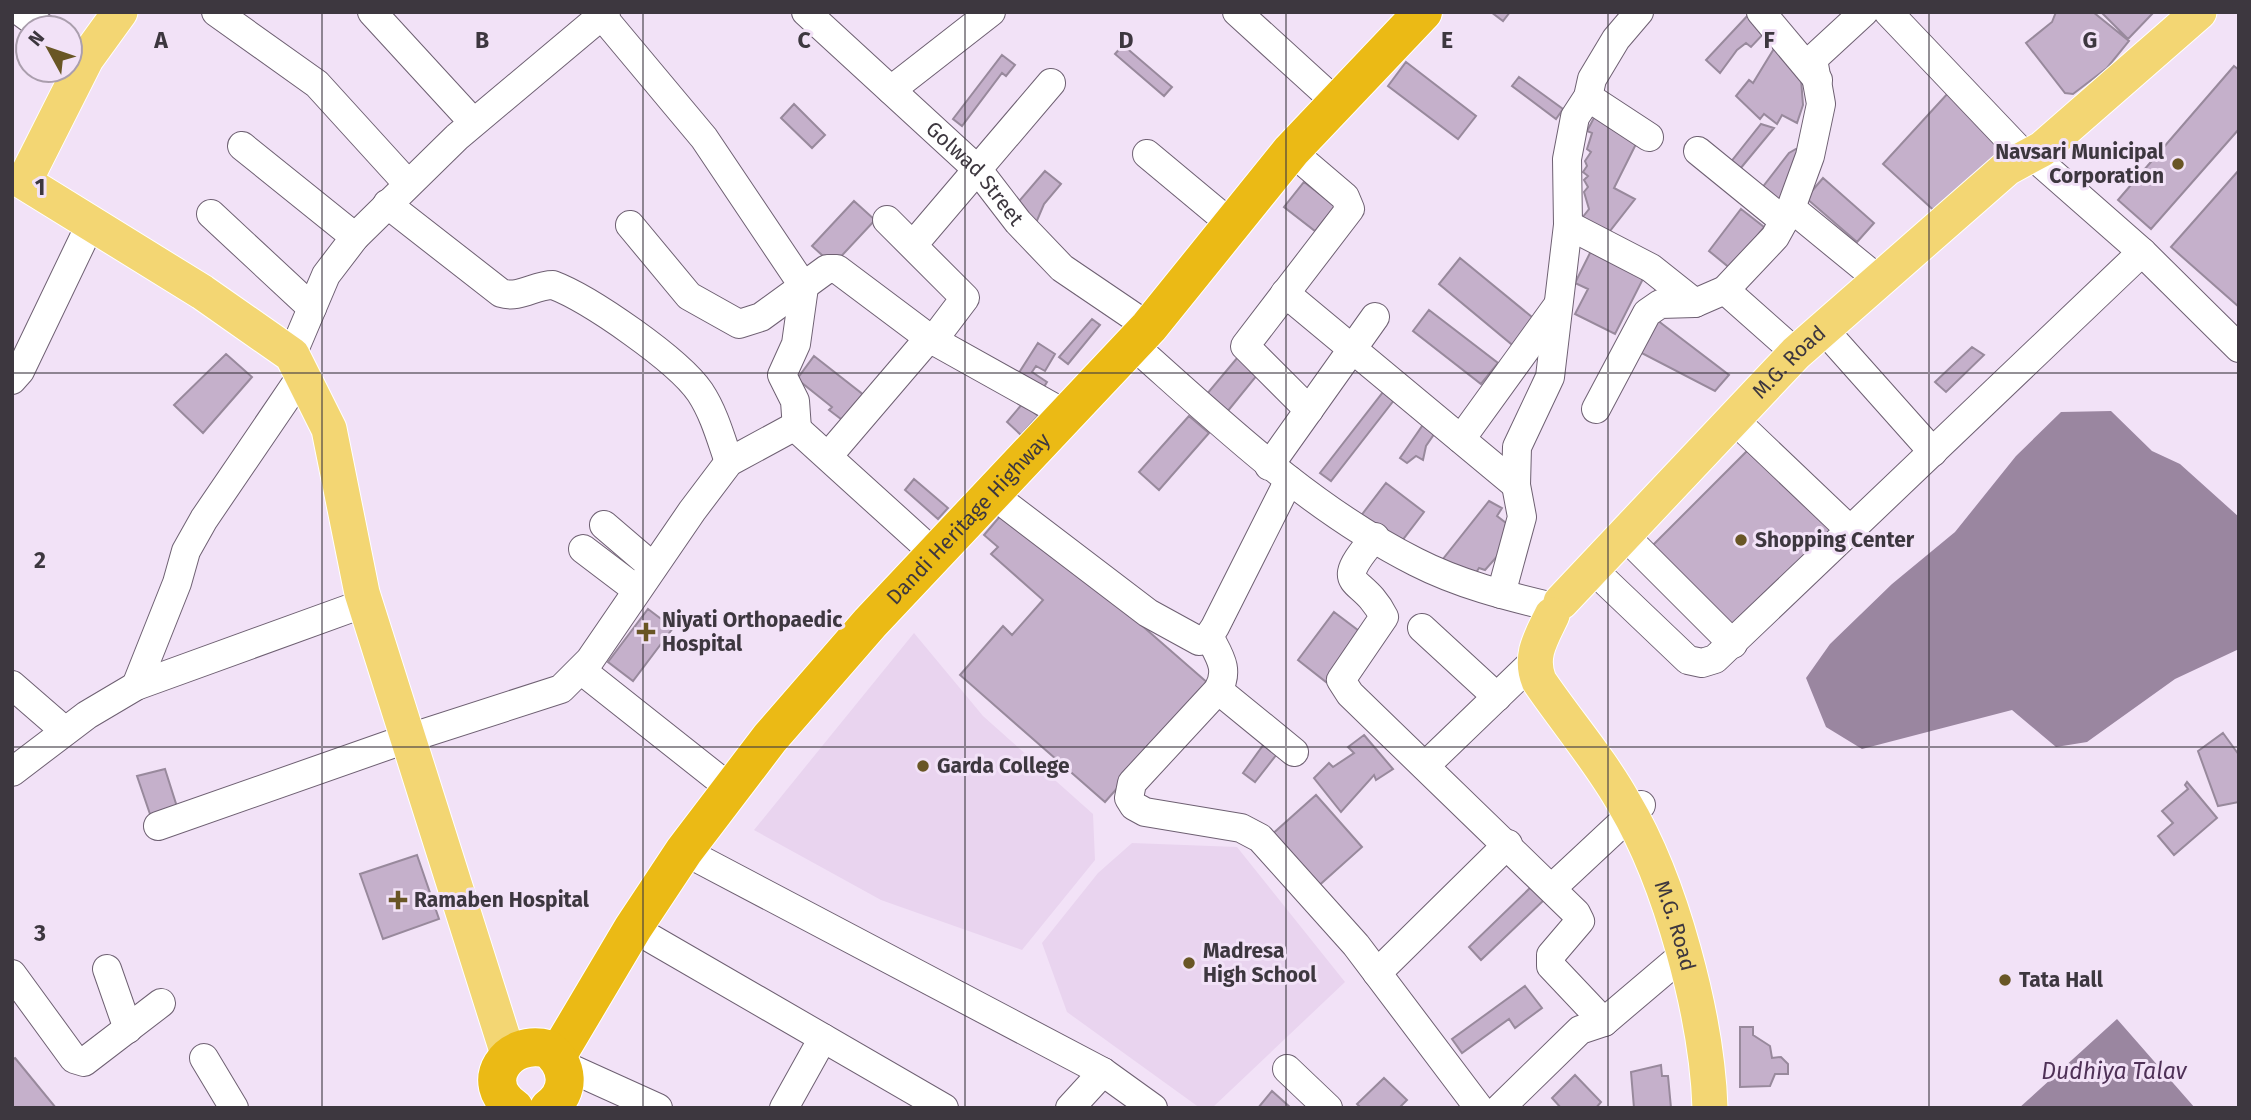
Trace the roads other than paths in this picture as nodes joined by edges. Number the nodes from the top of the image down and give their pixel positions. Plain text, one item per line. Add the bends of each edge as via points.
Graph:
1 (120, 12) edge
2 (216, 12) edge
3 (372, 12) edge
4 (806, 12) edge
5 (991, 12) edge
6 (1237, 12) edge
7 (1423, 12) edge
8 (1639, 12) edge
9 (1761, 12) edge
10 (1864, 12) edge
11 (1888, 12) edge
12 (2199, 12) edge
13 (604, 14) edge
14 (84, 47) edge
15 (1818, 80) junction
16 (1051, 83) dead end
17 (63, 84) edge
18 (891, 90) junction
19 (1588, 97) junction
20 (1337, 103) junction
21 (473, 122) junction
22 (1649, 137) dead end
23 (242, 146) dead end
24 (1291, 151) junction
25 (1698, 151) dead end
26 (1147, 154) dead end
27 (2034, 155) junction
28 (978, 170) junction
29 (18, 179) edge
30 (408, 184) junction
31 (387, 204) junction
32 (211, 214) dead end
33 (1787, 214) junction
34 (887, 220) dead end
35 (91, 223) junction
36 (1231, 224) junction
37 (630, 225) dead end
38 (1568, 225) junction
39 (355, 237) junction
40 (913, 245) junction
41 (2142, 252) junction
42 (1879, 280) junction
43 (804, 287) junction
44 (1725, 290) junction
45 (1285, 293) junction
46 (1560, 302) junction
47 (1695, 303) junction
48 (312, 308) junction
49 (1375, 317) dead end
50 (1141, 335) junction
51 (931, 339) junction
52 (1835, 342) junction
53 (1353, 347) junction
54 (2239, 348) edge
55 (1796, 353) junction
56 (297, 365) junction
57 (12, 380) edge
58 (1596, 409) dead end
59 (1309, 410) junction
60 (1067, 415) junction
61 (797, 429) junction
62 (1746, 431) junction
63 (1461, 439) junction
64 (1933, 452) junction
65 (829, 455) junction
66 (729, 462) junction
67 (1279, 473) junction
68 (1516, 485) junction
69 (992, 494) junction
70 (604, 525) dead end
71 (1851, 531) junction
72 (1375, 537) junction
73 (1635, 546) junction
74 (583, 549) dead end
75 (936, 555) junction
76 (653, 567) junction
77 (1603, 579) junction
78 (637, 590) junction
79 (1500, 594) junction
80 (365, 603) junction
81 (1560, 611) junction
82 (1422, 628) dead end
83 (1209, 636) junction
84 (1733, 644) junction
85 (1534, 661) junction
86 (582, 670) junction
87 (12, 685) edge
88 (136, 686) junction
89 (1218, 690) junction
90 (1555, 694) junction
91 (1497, 697) junction
92 (65, 731) junction
93 (406, 739) junction
94 (1294, 752) dead end
95 (1425, 766) junction
96 (13, 771) edge
97 (730, 788) junction
98 (1636, 810) junction
99 (158, 826) dead end
100 (1508, 844) junction
101 (684, 851) junction
102 (1552, 888) junction
103 (633, 928) junction
104 (1683, 955) junction
105 (107, 969) dead end
106 (1377, 973) junction
107 (12, 974) edge
108 (161, 1003) dead end
109 (1604, 1022) junction
110 (128, 1029) junction
111 (823, 1038) junction
112 (508, 1054) junction
113 (204, 1058) dead end
114 (560, 1061) junction
115 (1287, 1069) dead end
116 (1103, 1072) junction
117 (234, 1108) edge
118 (513, 1108) edge
119 (549, 1108) edge
120 (657, 1108) edge
121 (785, 1108) edge
122 (944, 1108) edge
123 (1070, 1108) edge
124 (1153, 1108) edge
125 (1328, 1108) edge
126 (1479, 1108) edge
127 (1500, 1108) edge
128 (1710, 1108) edge
129 (1722, 1108) edge

1 - 14 main road
2 - 30 street via 317,84
3 - 21 street
4 - 18 street, Golwad Street
5 - 18 street
6 - 20 street
7 - 20 highway, Dandi Heritage Highway
8 - 19 street via 1616,39 1592,79
9 - 15 street
10 - 15 street via 1813,59
11 - 27 street
12 - 27 main road, M.G. Road
13 - 21 street
13 - 43 street via 704,138
15 - 33 street via 1821,104 1810,156
16 - 28 street
17 - 29 main road
18 - 28 street, Golwad Street
19 - 22 street
19 - 38 street via 1575,117 1569,150
20 - 24 highway, Dandi Heritage Highway
21 - 30 street
23 - 39 street
24 - 36 highway, Dandi Heritage Highway
24 - 45 street via 1345,197 1350,209
25 - 33 street
26 - 36 street
27 - 41 street
27 - 42 main road, M.G. Road via 2007,169
27 - 52 main road, M.G. Road via 2021,179
28 - 40 street
28 - 50 street, Golwad Street via 1062,268
29 - 35 main road
30 - 31 street
31 - 39 street
31 - 66 street via 501,293 513,296 553,285 645,342 701,393
32 - 48 street
33 - 42 street
33 - 44 street via 1775,237
34 - 40 street
35 - 56 main road via 202,292
35 - 57 street
36 - 50 highway, Dandi Heritage Highway
37 - 43 street via 689,296 739,324 761,317
38 - 46 street
38 - 47 street via 1651,268
39 - 48 street via 326,275
40 - 51 street via 965,298
41 - 54 street
41 - 64 street
42 - 55 main road, M.G. Road
43 - 51 street via 827,269 837,269
43 - 61 street via 796,344 782,375 795,401
44 - 47 street
44 - 55 street
45 - 53 street
45 - 59 street via 1245,346
46 - 63 street
46 - 68 street via 1550,377 1517,447
47 - 58 street via 1660,304 1647,313
48 - 56 street
49 - 53 street
50 - 60 highway, Dandi Heritage Highway
50 - 67 street, Golwad Street
51 - 60 street
51 - 65 street
52 - 62 main road, M.G. Road
52 - 64 street
53 - 59 street
53 - 63 street
55 - 81 main road, M.G. Road
56 - 80 main road via 329,429
56 - 88 street via 186,551
59 - 67 street
60 - 69 highway, Dandi Heritage Highway
61 - 65 street
61 - 66 street
62 - 71 street
62 - 73 main road, M.G. Road
63 - 68 street
64 - 71 street
65 - 75 street
66 - 76 street
67 - 72 street, Golwad Street
67 - 83 street
68 - 79 street via 1522,517
69 - 75 highway, Dandi Heritage Highway
69 - 83 street via 1148,613 1189,638 1199,641
70 - 76 street
71 - 84 street
72 - 79 street, Golwad Street via 1415,562
72 - 95 street via 1351,573 1353,582 1384,617 1341,680
73 - 77 main road, M.G. Road
73 - 84 street
74 - 78 street
75 - 97 highway, Dandi Heritage Highway via 819,679
76 - 78 street
77 - 81 main road, M.G. Road
77 - 84 street via 1688,660 1702,663 1715,659
78 - 86 street
79 - 81 street, Golwad Street
80 - 88 street
80 - 93 main road
81 - 85 main road, M.G. Road
81 - 90 main road, M.G. Road via 1546,660
82 - 91 street
83 - 89 street via 1225,668
85 - 90 main road, M.G. Road via 1539,681
85 - 91 street
86 - 93 street via 561,689
86 - 97 street
87 - 92 street
88 - 92 street
89 - 94 street
89 - 106 street via 1132,783 1129,798 1145,812 1241,828 1260,838
90 - 98 main road, M.G. Road
91 - 95 street
92 - 96 street
93 - 99 street
93 - 112 main road
95 - 100 street
97 - 101 highway, Dandi Heritage Highway
98 - 102 street
98 - 104 main road, M.G. Road
98 - 129 main road, M.G. Road via 1655,832 1698,961 1716,1080 1722,1086
100 - 102 street
100 - 106 street
101 - 103 highway, Dandi Heritage Highway
101 - 116 street
102 - 109 street via 1580,921 1551,955 1551,966
103 - 111 street
103 - 114 highway, Dandi Heritage Highway
104 - 109 street
104 - 128 main road, M.G. Road via 1703,1029
105 - 110 street
106 - 126 street
107 - 110 street via 74,1059 91,1059
108 - 110 street
109 - 127 street via 1580,1030
111 - 121 street
111 - 122 street
112 - 114 highway via 537,1046
112 - 118 highway via 498,1074 498,1086
113 - 117 street
114 - 119 highway via 565,1088
114 - 120 street
115 - 125 street
116 - 123 street
116 - 124 street

